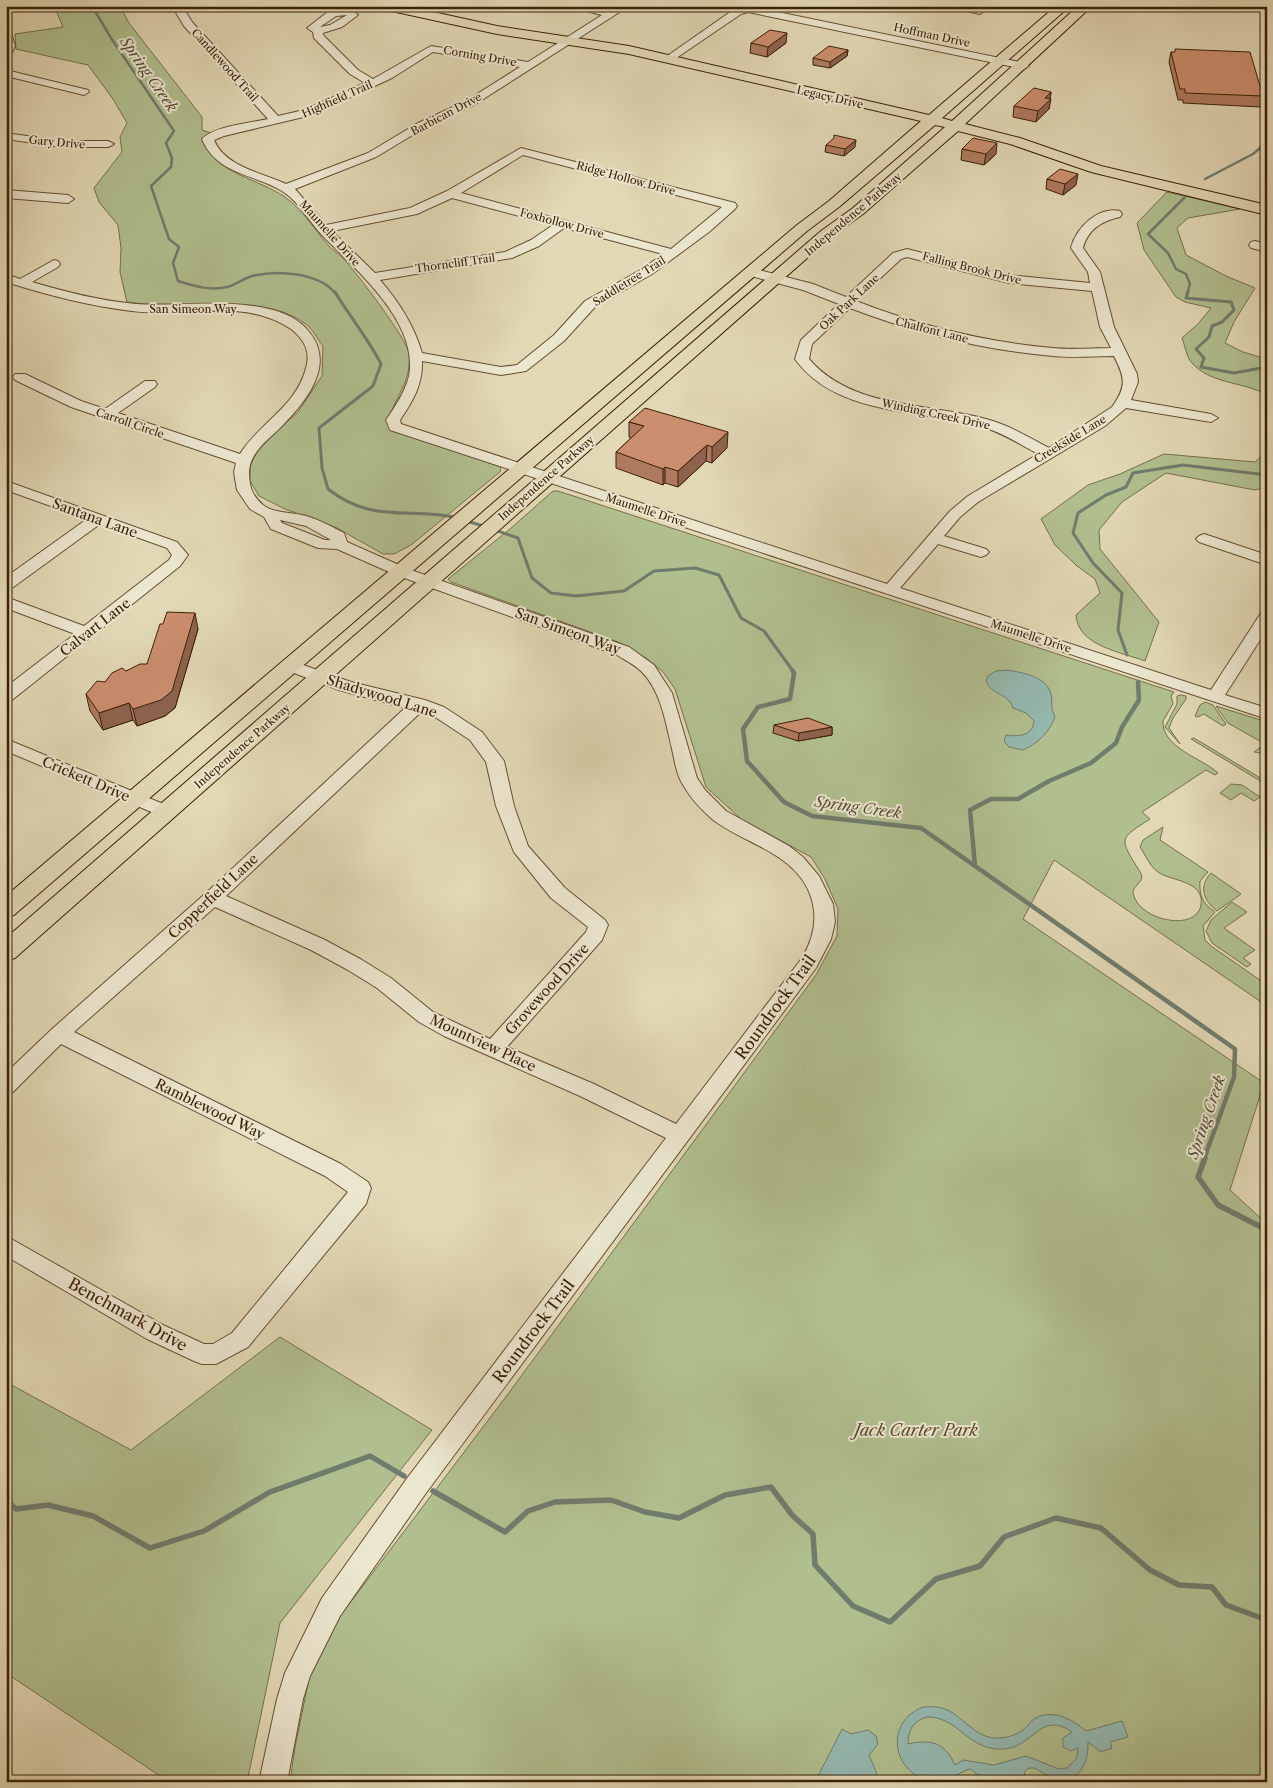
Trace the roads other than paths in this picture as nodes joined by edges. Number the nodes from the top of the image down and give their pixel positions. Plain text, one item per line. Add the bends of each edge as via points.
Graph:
1 (177, 6) edge
2 (387, 6) edge
3 (422, 6) edge
4 (572, 6) edge
5 (624, 6) edge
6 (950, 6) edge
7 (1064, 6) edge
8 (1086, 6) edge
9 (748, 9) joint
10 (984, 9) edge
11 (611, 14) junction
12 (1043, 24) junction
13 (1062, 28) junction
14 (318, 30) dead end
15 (6, 34) edge
16 (576, 37) junction
17 (430, 49) joint
18 (6, 55) edge
19 (673, 56) junction
20 (1001, 62) junction
21 (529, 65) junction
22 (1024, 66) junction
23 (734, 70) junction
24 (6, 73) edge
25 (373, 83) junction
26 (780, 85) junction
27 (833, 88) junction
28 (84, 92) dead end
29 (935, 116) junction
30 (276, 121) junction
31 (960, 122) junction
32 (6, 136) edge
33 (208, 139) joint
34 (108, 144) dead end
35 (1085, 160) junction
36 (867, 176) junction
37 (890, 183) junction
38 (284, 188) junction
39 (6, 194) edge
40 (451, 194) junction
41 (68, 199) dead end
42 (1267, 199) edge
43 (731, 206) joint
44 (1267, 210) edge
45 (1116, 214) dead end
46 (562, 224) junction
47 (323, 229) junction
48 (673, 253) junction
49 (908, 253) joint
50 (54, 264) dead end
51 (751, 272) junction
52 (6, 278) edge
53 (370, 278) junction
54 (776, 278) junction
55 (22, 283) junction
56 (1096, 287) junction
57 (848, 303) junction
58 (1120, 352) junction
59 (415, 356) junction
60 (802, 359) joint
61 (20, 377) dead end
62 (150, 384) dead end
63 (1122, 403) junction
64 (106, 415) junction
65 (1212, 418) dead end
66 (1048, 453) junction
67 (243, 460) junction
68 (519, 469) junction
69 (546, 478) junction
70 (6, 485) edge
71 (270, 515) joint
72 (98, 518) junction
73 (934, 538) junction
74 (1204, 539) dead end
75 (339, 544) joint
76 (980, 552) dead end
77 (180, 555) joint
78 (1267, 560) edge
79 (402, 572) junction
80 (430, 582) junction
81 (6, 584) edge
82 (891, 589) junction
83 (6, 602) edge
84 (1267, 616) edge
85 (87, 633) junction
86 (292, 666) junction
87 (321, 677) junction
88 (6, 696) edge
89 (1216, 696) junction
90 (419, 704) junction
91 (1267, 714) edge
92 (6, 744) edge
93 (135, 799) junction
94 (167, 812) junction
95 (213, 898) junction
96 (822, 901) joint
97 (6, 909) edge
98 (598, 925) joint
99 (6, 952) edge
100 (59, 1034) junction
101 (492, 1050) junction
102 (6, 1086) edge
103 (680, 1135) junction
104 (360, 1188) joint
105 (6, 1246) edge
106 (273, 1782) edge

1 - 30 street, Candlewood Trail via 188,24
2 - 16 main road, Legacy Drive via 497,30
3 - 16 main road, Legacy Drive
4 - 11 street
5 - 11 street, Barbican Drive
6 - 10 street
7 - 12 main road, Independence Parkway
8 - 13 main road, Independence Parkway
9 - 19 street via 737,12
9 - 20 street, Hoffman Drive
11 - 16 street, Barbican Drive
12 - 13 main road
12 - 20 main road, Independence Parkway
13 - 22 main road, Independence Parkway
14 - 25 street via 318,36 354,72
15 - 18 street via 10,46
16 - 19 main road, Legacy Drive
16 - 21 street, Barbican Drive
17 - 21 street, Corning Drive
17 - 25 street, Highfield Trail
19 - 23 main road, Legacy Drive
20 - 22 street, Hoffman Drive
20 - 29 main road, Independence Parkway
21 - 38 street, Barbican Drive via 470,103 422,125 372,155
22 - 31 main road, Independence Parkway
23 - 26 main road, Legacy Drive
23 - 27 main road, Legacy Drive
24 - 28 street
25 - 30 street, Highfield Trail via 308,114
26 - 27 main road via 820,90
26 - 29 main road, Legacy Drive
27 - 29 main road, Legacy Drive
29 - 31 main road, Legacy Drive
29 - 36 main road, Independence Parkway
30 - 33 street, Highfield Trail via 220,133
31 - 35 main road, Legacy Drive
31 - 37 main road, Independence Parkway
32 - 34 street, Gary Drive via 61,144
33 - 38 street, Maumelle Drive via 211,147 231,164
35 - 42 main road, Legacy Drive
35 - 44 main road, Legacy Drive
36 - 37 main road
36 - 51 main road, Independence Parkway
37 - 54 main road, Independence Parkway
38 - 47 street, Maumelle Drive via 307,205
39 - 41 street
40 - 43 street, Ridge Hollow Drive via 521,151
40 - 46 street, Foxhollow Drive
40 - 47 street via 398,215
43 - 48 street, Saddletree Trail
45 - 56 street, Creekside Lane via 1092,223 1078,240 1079,254 1094,272
46 - 48 street, Foxhollow Drive
46 - 53 street, Thorncliff Trail via 526,249 508,255
47 - 53 street, Maumelle Drive
48 - 59 street, Saddletree Trail via 590,304 559,338 522,368 502,371
49 - 56 street, Falling Brook Drive via 1009,279
49 - 57 street, Oak Park Lane via 897,256
50 - 55 street
51 - 54 street, Chalfont Lane
51 - 68 main road, Independence Parkway
52 - 55 street, San Simeon Way
53 - 59 street, Maumelle Drive via 396,308 410,331
54 - 57 street, Chalfont Lane
54 - 69 main road, Independence Parkway
55 - 67 street, San Simeon Way via 65,295 136,308 217,307 255,311 280,318 302,330 316,352 311,376 290,410 258,438
56 - 58 street, Creekside Lane via 1107,327
57 - 58 street, Chalfont Lane via 898,322 990,344 1054,352
57 - 60 street, Oak Park Lane via 806,343
58 - 63 street, Creekside Lane via 1128,366 1131,382
59 - 68 street, Maumelle Drive via 416,373 393,425
60 - 66 street, Winding Creek Drive via 808,370 857,396 900,408 984,422
61 - 64 street, Carroll Circle
62 - 64 street
63 - 65 street
63 - 66 street, Creekside Lane via 1100,423
64 - 67 street, Carroll Circle
66 - 73 street, Creekside Lane via 974,499
67 - 71 street, San Simeon Way via 242,486 254,505
68 - 69 street, Maumelle Drive
68 - 79 main road, Independence Parkway
69 - 80 main road, Independence Parkway
69 - 82 street, Maumelle Drive
70 - 72 street, Santana Lane
71 - 75 street, San Simeon Way via 276,526 323,544
72 - 77 street, Santana Lane via 172,545
72 - 81 street
73 - 76 street
73 - 82 street, Creekside Lane
74 - 78 street
75 - 79 street, San Simeon Way
77 - 85 street, Calvart Lane via 175,564
79 - 80 street, San Simeon Way
79 - 86 main road, Independence Parkway
80 - 87 main road, Independence Parkway
80 - 96 street, San Simeon Way via 602,643 637,659 657,680 664,693 689,781 697,792 713,811 733,825 789,854 814,880
82 - 89 street, Maumelle Drive
83 - 85 street
84 - 89 street
85 - 88 street, Calvart Lane
86 - 87 street, Shadywood Lane
86 - 93 main road, Independence Parkway
87 - 90 street, Shadywood Lane via 379,696
87 - 94 main road, Independence Parkway
89 - 91 street, Maumelle Drive
90 - 95 street, Copperfield Lane
90 - 98 street, Shadywood Lane via 461,724 486,748 495,761 505,806 520,848 558,893
92 - 93 street, Crickett Drive
93 - 94 street, Crickett Drive
93 - 97 main road, Independence Parkway
94 - 99 main road, Independence Parkway
95 - 100 street, Copperfield Lane
95 - 101 street, Mountview Place via 355,965 384,983 426,1017
96 - 103 street, Roundrock Trail via 825,928 822,943
98 - 101 street, Grovewood Drive via 595,936
100 - 102 street, Copperfield Lane
100 - 104 street, Ramblewood Way via 333,1170
101 - 103 street, Mountview Place via 587,1090
103 - 106 street, Roundrock Trail via 418,1485 331,1607 298,1672
104 - 105 street, Benchmark Drive via 350,1210 240,1340 216,1354 202,1354 155,1332

